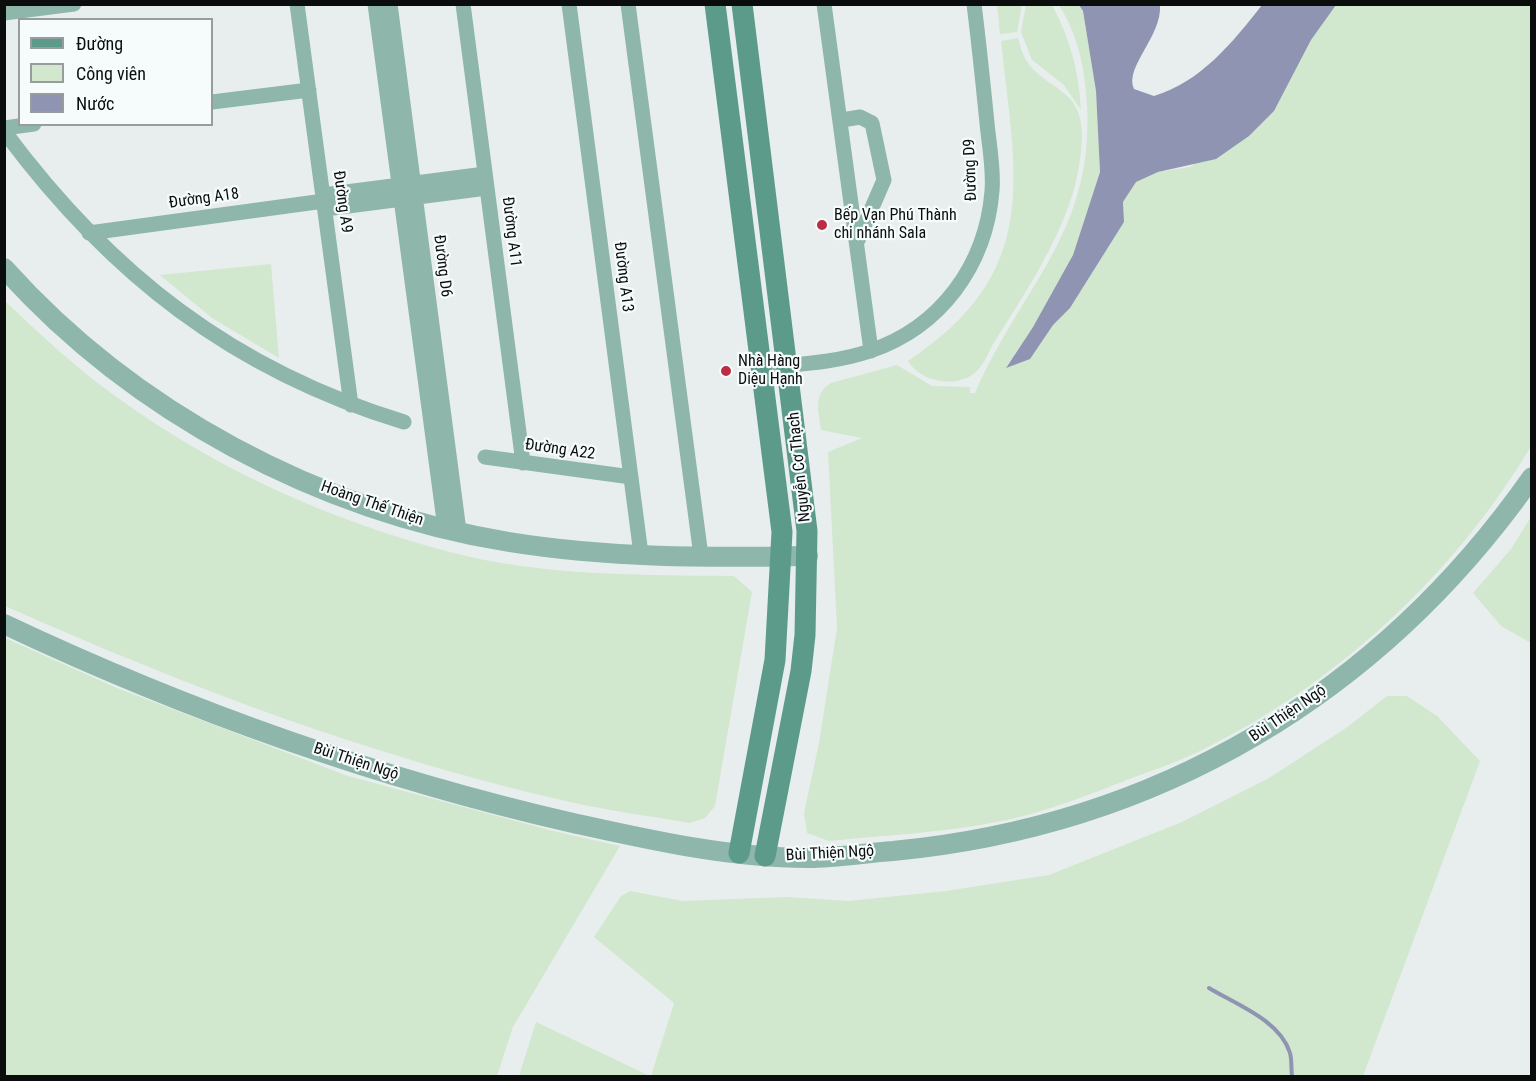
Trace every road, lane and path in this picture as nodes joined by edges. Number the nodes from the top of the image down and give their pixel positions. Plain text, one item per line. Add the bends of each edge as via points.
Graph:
1 (74, 4) edge
2 (297, 4) edge
3 (375, 4) edge
4 (390, 4) edge
5 (463, 4) edge
6 (569, 4) edge
7 (628, 4) edge
8 (715, 4) edge
9 (742, 4) edge
10 (824, 4) edge
11 (974, 4) edge
12 (4, 13) edge
13 (309, 90) junction
14 (213, 102) edge
15 (842, 120) junction
16 (24, 126) edge
17 (4, 130) edge
18 (486, 181) junction
19 (407, 191) junction
20 (324, 202) junction
21 (89, 233) junction
22 (858, 240) junction
23 (4, 268) edge
24 (871, 351) junction
25 (789, 365) junction
26 (761, 368) junction
27 (351, 405) junction
28 (404, 422) dead end
29 (485, 457) dead end
30 (523, 464) junction
31 (631, 477) junction
32 (1532, 477) edge
33 (452, 530) junction
34 (641, 554) junction
35 (701, 556) junction
36 (782, 556) junction
37 (808, 556) junction
38 (4, 624) edge
39 (739, 853) junction
40 (765, 856) junction

1 - 12 street
2 - 13 street, Đường A9
3 - 19 street, Đường D6
4 - 19 street, Đường D6
5 - 18 street, Đường A11
6 - 31 street, Đường A13
7 - 35 street
8 - 26 main road, Nguyễn Cơ Thạch
9 - 25 main road, Nguyễn Cơ Thạch
10 - 15 street
11 - 24 street, Đường D9 via 992,168 987,228 970,270 942,306 912,331
13 - 14 street
13 - 20 street, Đường A9
15 - 22 street
15 - 22 street via 860,117 872,123 884,180
16 - 17 street
17 - 21 street via 40,179
18 - 19 street, Đường A18
18 - 30 street, Đường A11
19 - 20 street, Đường A18
19 - 33 street, Đường D6
20 - 21 street, Đường A18
20 - 27 street, Đường A9
21 - 27 street via 150,288 211,335 275,371
22 - 24 street
23 - 33 street, Hoàng Thế Thiện via 90,350 181,417 251,456 336,494
24 - 25 street, Đường D9
25 - 26 street, Đường D9
25 - 37 main road, Nguyễn Cơ Thạch via 804,484
26 - 36 main road, Nguyễn Cơ Thạch
27 - 28 street
29 - 30 street, Đường A22
30 - 31 street, Đường A22
31 - 34 street, Đường A13
32 - 40 street, Bùi Thiện Ngộ via 1452,574 1379,649 1273,727 1217,759 1100,806 1006,835 811,858
33 - 34 street, Hoàng Thế Thiện via 552,548
34 - 35 street, Hoàng Thế Thiện
35 - 36 street, Hoàng Thế Thiện
36 - 37 street, Hoàng Thế Thiện
36 - 39 main road, Nguyễn Cơ Thạch via 775,660
37 - 40 main road, Nguyễn Cơ Thạch via 801,671
38 - 39 street, Bùi Thiện Ngộ via 214,714 368,767 548,817
39 - 40 street, Bùi Thiện Ngộ

